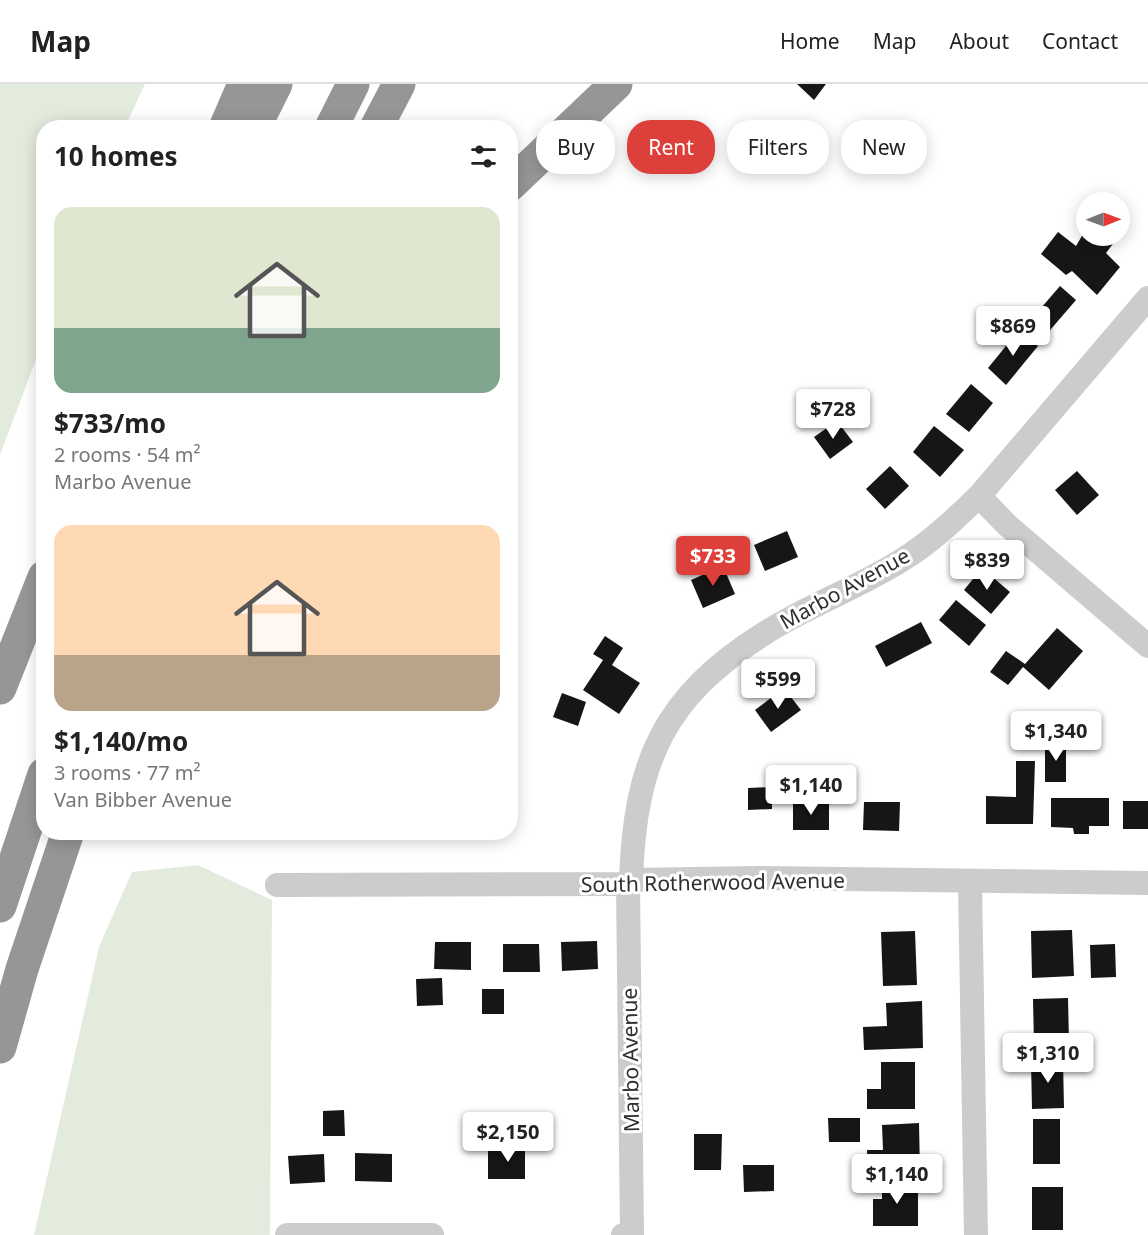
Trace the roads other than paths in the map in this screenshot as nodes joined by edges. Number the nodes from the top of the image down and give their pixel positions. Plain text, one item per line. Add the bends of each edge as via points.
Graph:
1 (244, 84) edge
2 (276, 84) edge
3 (353, 84) edge
4 (399, 84) edge
5 (616, 84) edge
6 (228, 120) edge
7 (258, 120) edge
8 (335, 120) edge
9 (380, 120) edge
10 (518, 177) edge
11 (1148, 298) edge
12 (979, 496) junction
13 (36, 597) edge
14 (1148, 646) edge
15 (0, 688) edge
16 (36, 798) edge
17 (65, 840) edge
18 (629, 882) junction
19 (970, 883) junction
20 (1148, 883) edge
21 (277, 885) dead end
22 (0, 906) edge
23 (0, 1047) edge
24 (287, 1234) edge
25 (432, 1235) edge
26 (623, 1235) edge
27 (632, 1235) edge
28 (976, 1235) edge

1 - 6 highway
2 - 7 highway
3 - 8 highway
4 - 9 highway
5 - 10 highway
11 - 12 street, Marbo Avenue
12 - 14 street via 1007,525
12 - 18 street, Marbo Avenue via 905,559 766,632 721,664 690,693 671,718 640,786
13 - 15 highway
16 - 22 highway
17 - 23 highway
18 - 19 street, South Rotherwood Avenue via 755,878
18 - 21 street, South Rotherwood Avenue
18 - 27 street, Marbo Avenue
19 - 20 street, South Rotherwood Avenue
19 - 28 street
24 - 25 street
26 - 27 street

